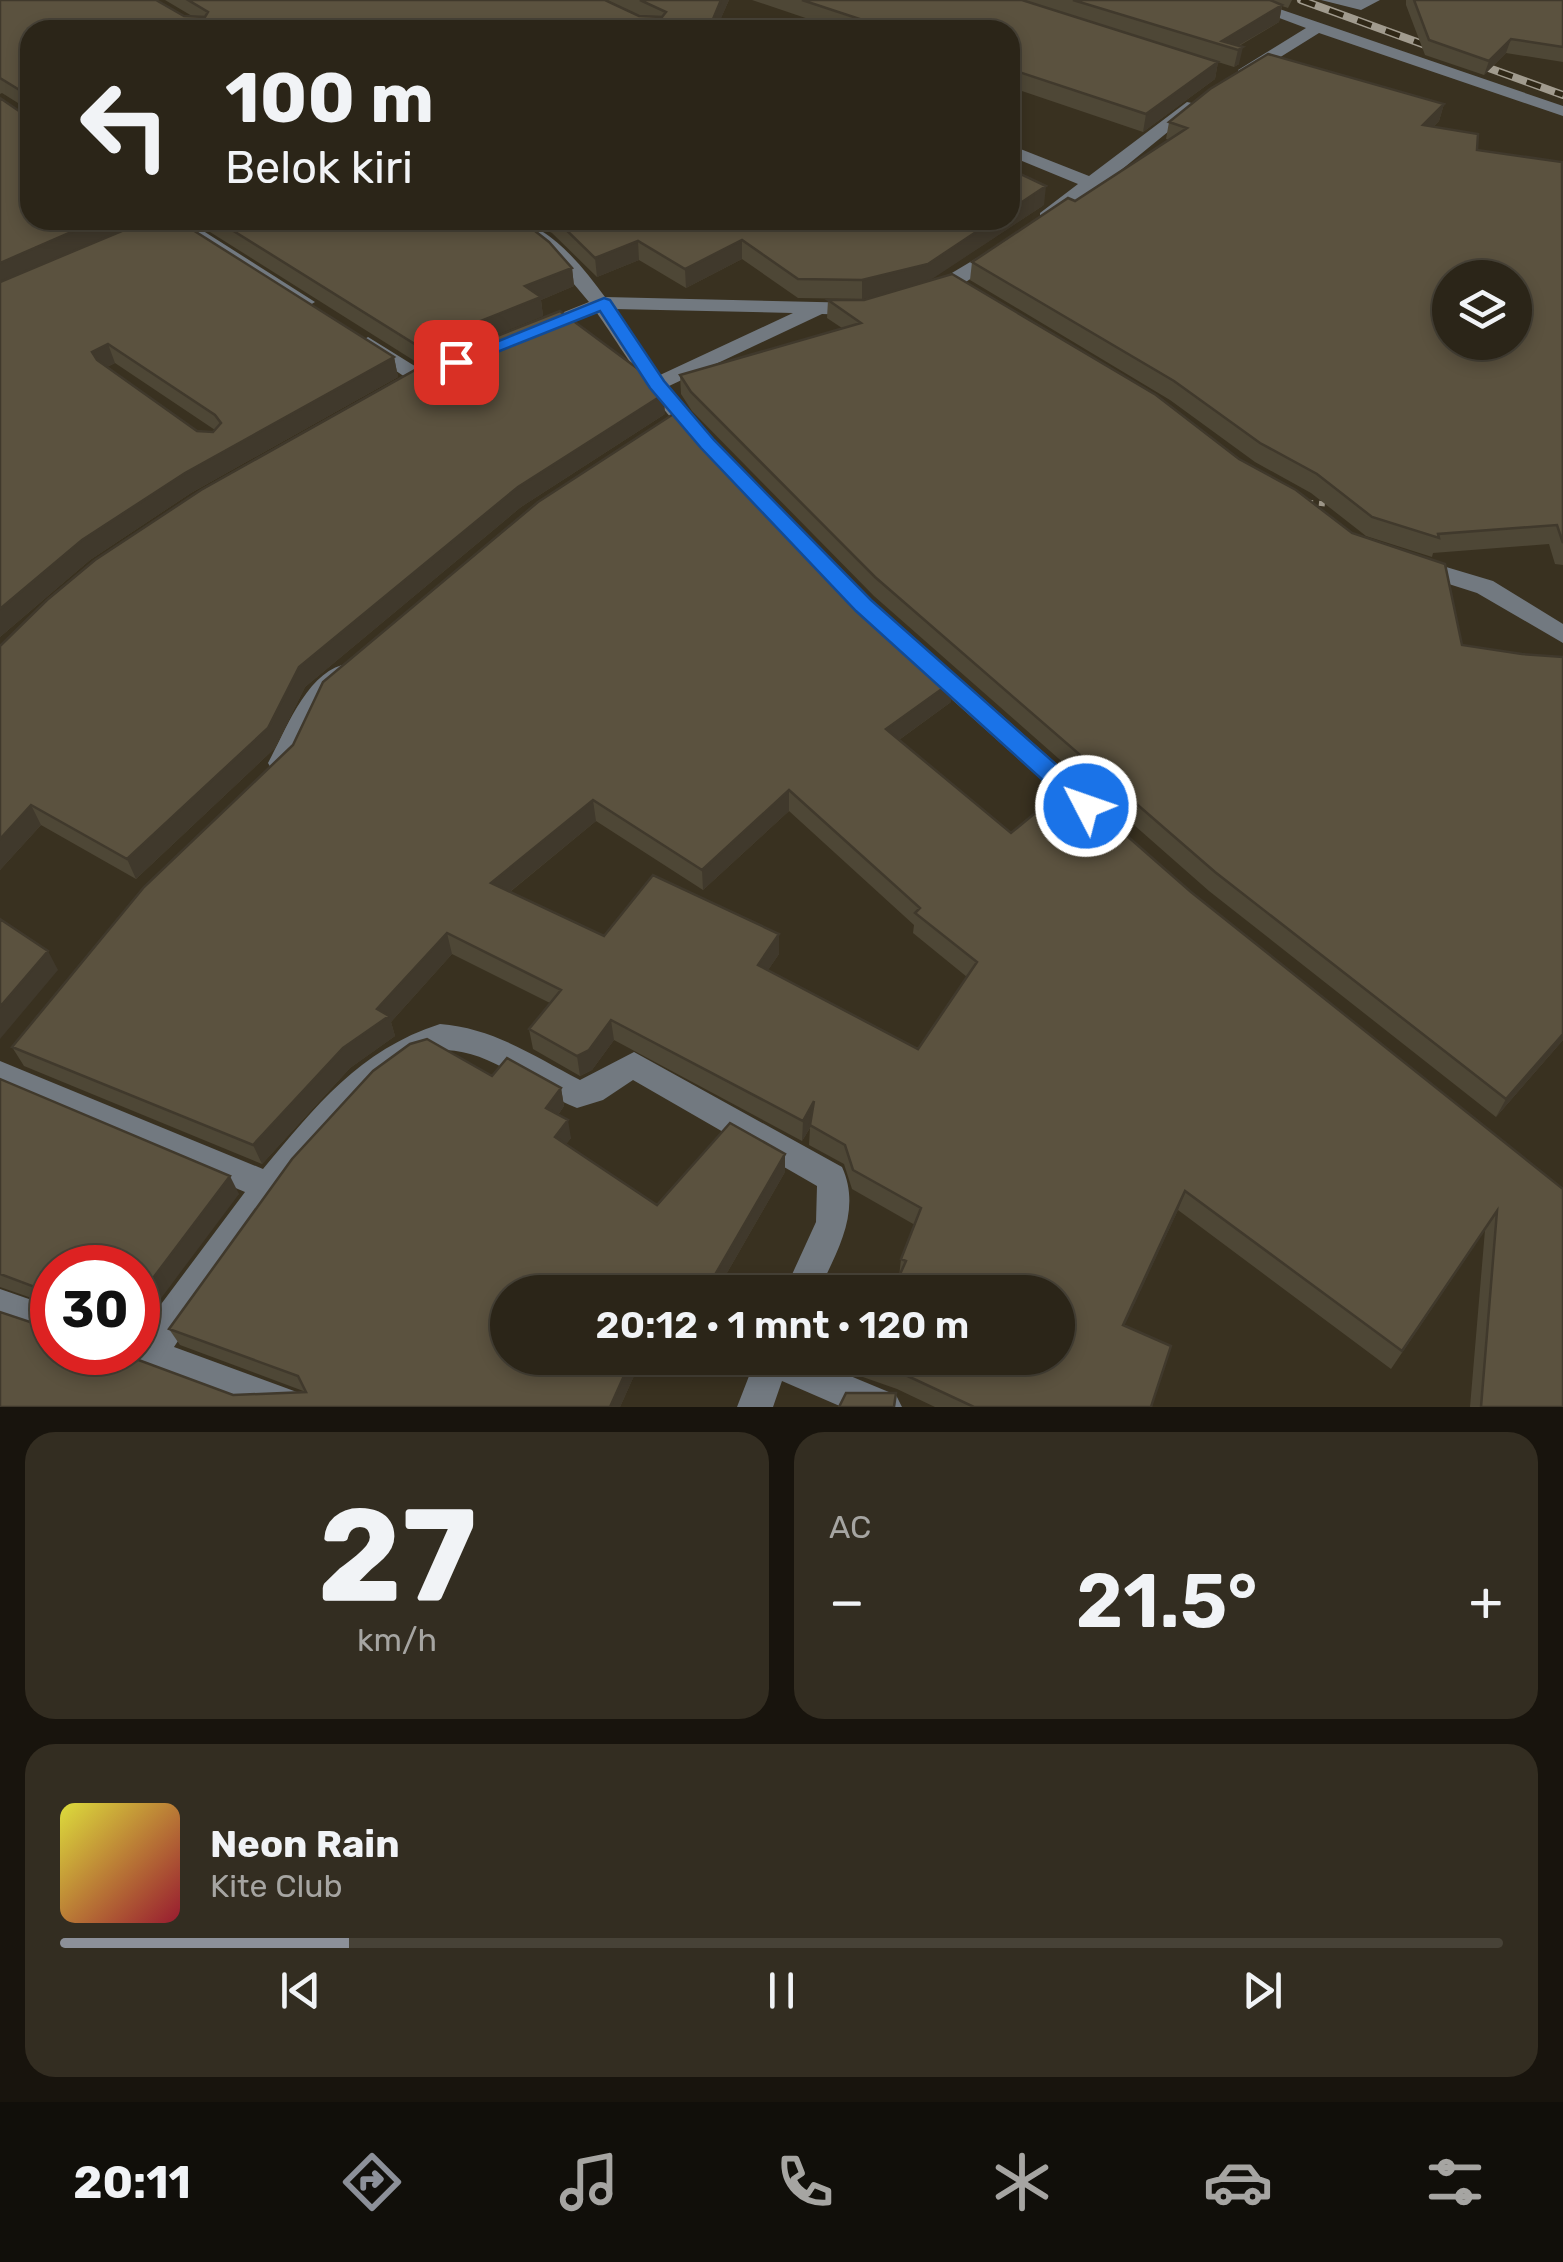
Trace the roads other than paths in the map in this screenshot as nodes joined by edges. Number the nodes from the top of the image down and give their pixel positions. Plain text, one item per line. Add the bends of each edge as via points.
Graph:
1 (1239, 0) edge
2 (1328, 0) edge
3 (1374, 0) edge
4 (1316, 28) junction
5 (1563, 111) edge
6 (1020, 154) edge
7 (1094, 184) junction
8 (180, 230) edge
9 (528, 230) edge
10 (908, 299) edge
11 (604, 303) junction
12 (878, 306) edge
13 (819, 309) junction
14 (322, 313) edge
15 (354, 334) edge
16 (511, 340) edge
17 (656, 384) junction
18 (379, 401) edge
19 (720, 458) edge
20 (1388, 558) edge
21 (1563, 635) edge
22 (906, 644) edge
23 (368, 652) edge
24 (262, 782) edge
25 (1108, 824) edge
26 (4, 1064) edge
27 (268, 1186) junction
28 (809, 1275) edge
29 (0, 1306) edge
30 (30, 1316) edge
31 (160, 1330) edge
32 (160, 1360) edge
33 (767, 1375) edge
34 (810, 1375) edge
35 (293, 1407) edge
36 (755, 1407) edge
37 (884, 1407) edge

1 - 4 street
2 - 3 street via 1360,6
4 - 5 street
4 - 7 street via 1223,81
6 - 7 street
7 - 10 street via 961,287
8 - 14 street
9 - 11 street via 562,254
11 - 13 street
11 - 16 street
11 - 17 street
12 - 13 street
13 - 17 street
15 - 18 street via 428,373
17 - 19 street via 673,423
20 - 21 street via 1485,587
22 - 25 street
23 - 24 street via 316,696 288,756
26 - 27 street
27 - 28 street via 357,1086 432,1036 467,1039 577,1094 634,1065 831,1177 838,1196 833,1222
27 - 31 street
29 - 30 street
32 - 35 street
33 - 36 street
34 - 37 street

